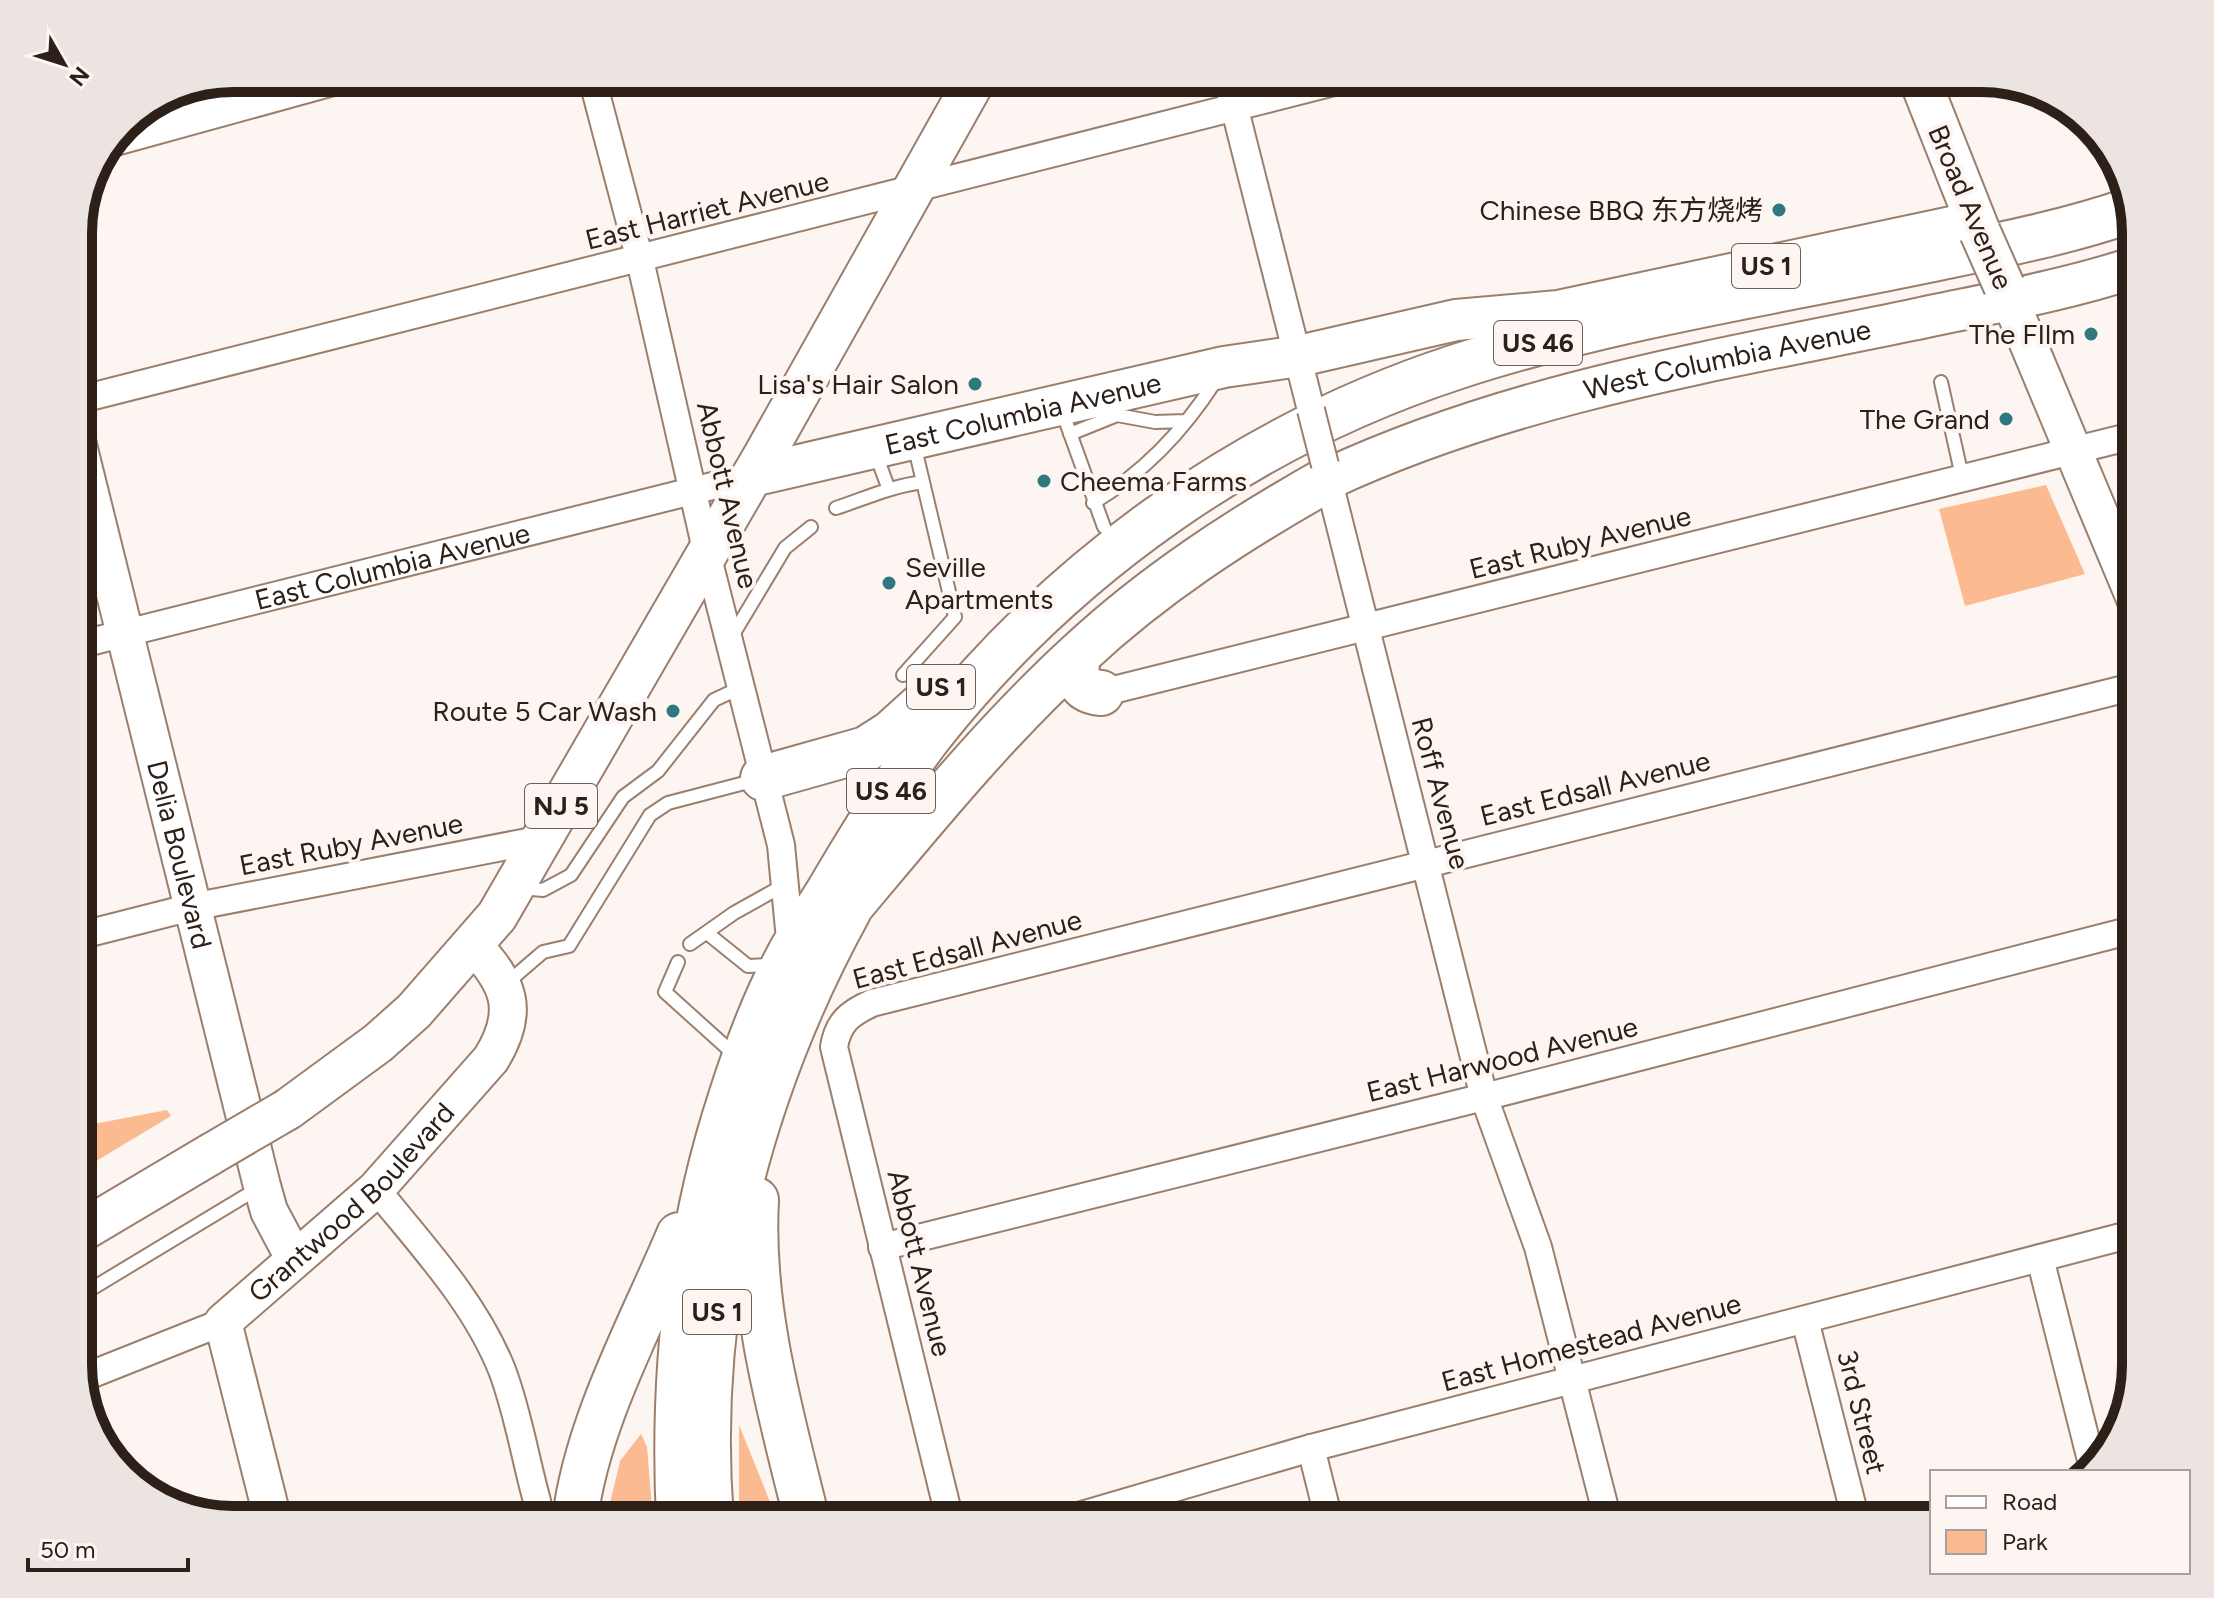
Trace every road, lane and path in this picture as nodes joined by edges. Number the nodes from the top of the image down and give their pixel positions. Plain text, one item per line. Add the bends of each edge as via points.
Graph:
1 (278, 92) edge
2 (596, 92) edge
3 (968, 92) edge
4 (1230, 92) edge
5 (1292, 92) edge
6 (1924, 92) edge
7 (1233, 106) junction
8 (136, 131) edge
9 (2114, 189) edge
10 (914, 191) junction
11 (2120, 213) edge
12 (1977, 227) junction
13 (2122, 240) edge
14 (640, 260) junction
15 (2122, 270) edge
16 (2007, 293) junction
17 (1558, 311) joint
18 (1224, 367) junction
19 (1941, 382) dead end
20 (1306, 387) junction
21 (92, 397) edge
22 (1065, 419) junction
23 (1185, 421) junction
24 (913, 437) junction
25 (2122, 439) edge
26 (873, 446) junction
27 (2074, 453) junction
28 (1326, 472) junction
29 (752, 476) junction
30 (1963, 481) junction
31 (923, 482) junction
32 (888, 487) junction
33 (695, 490) junction
34 (92, 501) edge
35 (836, 508) dead end
36 (1099, 515) junction
37 (811, 527) dead end
38 (707, 554) junction
39 (2122, 564) edge
40 (1364, 628) junction
41 (125, 633) junction
42 (92, 641) edge
43 (729, 641) junction
44 (1079, 654) junction
45 (918, 685) junction
46 (742, 687) junction
47 (2122, 689) edge
48 (1101, 693) joint
49 (763, 778) junction
50 (543, 839) junction
51 (1427, 863) junction
52 (786, 884) junction
53 (515, 887) junction
54 (192, 907) junction
55 (850, 907) junction
56 (92, 932) edge
57 (707, 933) junction
58 (2122, 933) edge
59 (690, 944) dead end
60 (474, 946) junction
61 (787, 950) junction
62 (678, 962) dead end
63 (504, 986) junction
64 (842, 1022) joint
65 (729, 1050) junction
66 (1484, 1097) junction
67 (761, 1108) junction
68 (713, 1156) junction
69 (262, 1186) junction
70 (376, 1189) junction
71 (92, 1225) edge
72 (2122, 1237) edge
73 (882, 1247) junction
74 (294, 1258) junction
75 (2040, 1258) junction
76 (92, 1289) edge
77 (1805, 1320) junction
78 (223, 1322) junction
79 (92, 1374) edge
80 (1573, 1380) junction
81 (1311, 1448) junction
82 (2090, 1455) edge
83 (537, 1501) dead end
84 (269, 1506) edge
85 (578, 1506) edge
86 (679, 1506) edge
87 (711, 1506) edge
88 (804, 1506) edge
89 (947, 1506) edge
90 (1113, 1506) edge
91 (1326, 1506) edge
92 (1604, 1506) edge
93 (1852, 1506) edge

1 - 8 street
2 - 14 street, Abbott Avenue
3 - 10 main road, NJ 5
4 - 7 street, Roff Avenue
5 - 7 street, East Harriet Avenue
6 - 12 main road, Broad Avenue
7 - 10 street, East Harriet Avenue
7 - 20 street, Roff Avenue
9 - 12 highway
10 - 14 street, East Harriet Avenue
10 - 29 main road, NJ 5
11 - 61 highway, US 46 via 2054,233 1530,345 1419,380 1279,443 1140,532 1006,649 906,769
12 - 16 main road, Broad Avenue, bridge
12 - 17 main road, US 1
13 - 55 highway, US 46 via 2026,266 1525,373 1416,409 1312,455 1181,534 1044,648 935,773
14 - 21 street, East Harriet Avenue
14 - 33 street, Abbott Avenue
15 - 16 main road, West Columbia Avenue
16 - 27 street, Broad Avenue
16 - 28 main road, West Columbia Avenue / US 1 via 1537,401
17 - 20 highway, US 1
18 - 20 main road, East Columbia Avenue
18 - 22 main road, East Columbia Avenue
18 - 23 lane
19 - 30 lane
20 - 28 street, Roff Avenue, bridge
20 - 36 highway, US 1 via 1197,460
22 - 23 lane via 1117,415
22 - 24 main road, East Columbia Avenue
22 - 36 lane
23 - 36 lane
24 - 26 main road, East Columbia Avenue
24 - 31 lane
25 - 27 street, East Ruby Avenue
26 - 29 main road, East Columbia Avenue
26 - 32 lane
27 - 30 street, East Ruby Avenue
27 - 39 street, Broad Avenue
28 - 40 street, Roff Avenue
28 - 44 highway, US 1 via 1209,551
29 - 33 street, East Columbia Avenue
29 - 38 main road, NJ 5
30 - 40 street, East Ruby Avenue
31 - 32 lane
31 - 45 lane via 955,617
32 - 35 lane
33 - 38 street, Abbott Avenue
33 - 41 street, East Columbia Avenue
34 - 41 street, Delia Boulevard
36 - 45 highway, US 1 via 1008,614
37 - 43 lane via 785,548
38 - 43 street, Abbott Avenue
38 - 50 main road, NJ 5
40 - 48 street, East Ruby Avenue
40 - 51 street, Roff Avenue
41 - 42 street, East Columbia Avenue
41 - 54 street, Delia Boulevard
43 - 46 street, Abbott Avenue
44 - 48 highway via 1077,678 1086,689
44 - 55 highway, US 1 via 954,784
45 - 49 highway via 891,733 866,749
45 - 61 highway, US 1 via 823,857
46 - 49 street, Abbott Avenue
46 - 53 lane via 714,700 658,771 623,797 571,875 543,890
47 - 51 street, East Edsall Avenue
49 - 52 street, Abbott Avenue
49 - 63 lane via 668,803 650,815 569,946 543,952
50 - 53 main road, NJ 5
50 - 54 street, East Ruby Avenue
51 - 64 street, East Edsall Avenue via 872,1003
51 - 66 street, Roff Avenue
52 - 57 lane
52 - 61 street, Abbott Avenue
53 - 60 main road, NJ 5
54 - 56 street, East Ruby Avenue
54 - 69 street, Delia Boulevard
55 - 67 highway, US 1 via 798,1012
57 - 59 lane
57 - 61 lane via 748,966
58 - 66 street, East Harwood Avenue
60 - 63 street
60 - 71 main road, NJ 5, bridge via 378,1043 288,1109
61 - 65 highway, US 1
62 - 65 lane via 665,992
63 - 70 street, Grantwood Boulevard via 509,1020 491,1059
64 - 73 street, Abbott Avenue via 834,1047
65 - 68 highway, US 1
66 - 73 street, East Harwood Avenue
66 - 80 street, Roff Avenue via 1538,1247
67 - 87 highway, US 1 via 734,1208 717,1309 708,1424
67 - 88 highway via 757,1280
68 - 85 highway via 610,1398
68 - 86 highway, US 1 via 682,1331 676,1421
69 - 74 street, Delia Boulevard
69 - 76 lane
70 - 74 street, Grantwood Boulevard
70 - 83 street via 481,1328 502,1371
72 - 75 street, East Homestead Avenue
73 - 89 street, Abbott Avenue
74 - 78 street, Grantwood Boulevard
75 - 77 street, East Homestead Avenue
75 - 82 street
77 - 80 street, East Homestead Avenue
77 - 93 street, 3rd Street
78 - 79 street, Grantwood Boulevard
78 - 84 street
80 - 81 street, East Homestead Avenue
80 - 92 street, Roff Avenue
81 - 90 street, East Homestead Avenue
81 - 91 street

